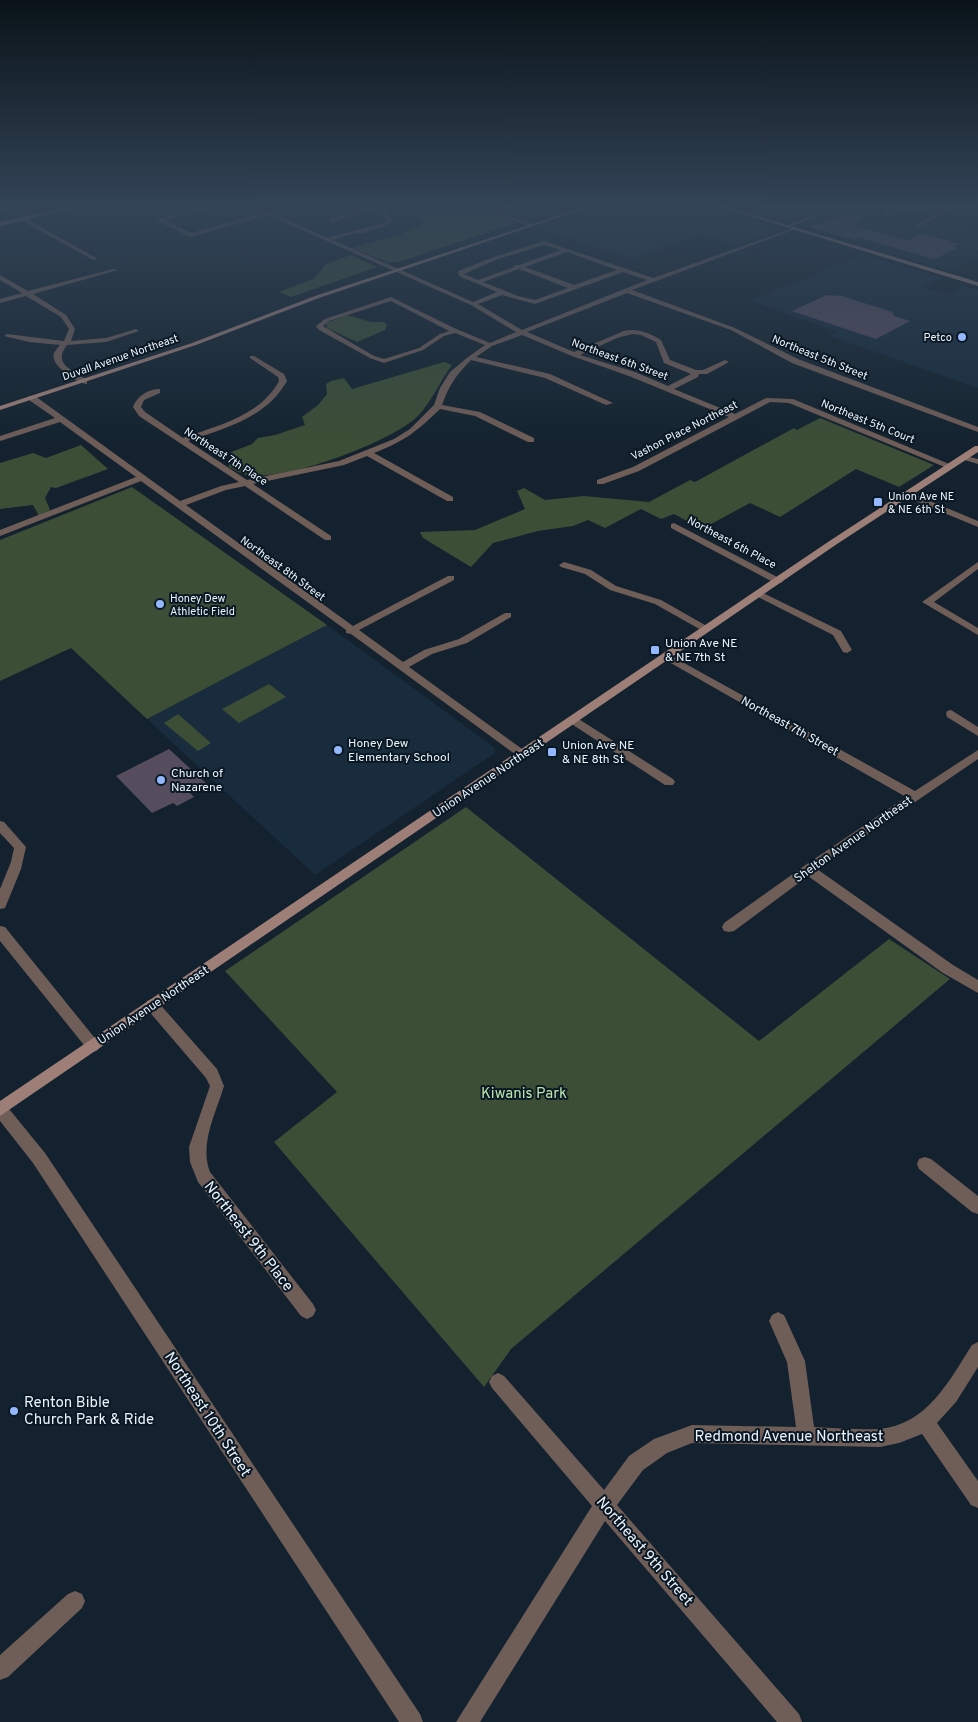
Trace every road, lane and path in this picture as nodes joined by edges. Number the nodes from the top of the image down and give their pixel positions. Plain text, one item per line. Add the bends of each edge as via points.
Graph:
1 (16, 287) edge
2 (51, 287) edge
3 (344, 287) edge
4 (434, 287) edge
5 (491, 287) edge
6 (636, 287) edge
7 (575, 288) edge
8 (628, 291) junction
9 (503, 292) junction
10 (27, 294) junction
11 (0, 301) edge
12 (473, 304) junction
13 (136, 331) dead end
14 (456, 332) junction
15 (523, 332) junction
16 (8, 336) dead end
17 (67, 342) junction
18 (490, 345) junction
19 (574, 355) junction
20 (252, 358) dead end
21 (470, 358) junction
22 (725, 362) dead end
23 (695, 372) junction
24 (84, 382) junction
25 (668, 389) junction
26 (157, 392) dead end
27 (32, 398) junction
28 (778, 399) joint
29 (609, 403) dead end
30 (438, 406) junction
31 (0, 408) edge
32 (735, 417) junction
33 (60, 419) junction
34 (978, 430) edge
35 (0, 439) edge
36 (531, 440) dead end
37 (182, 441) junction
38 (978, 448) edge
39 (368, 453) junction
40 (964, 456) junction
41 (978, 462) edge
42 (950, 466) junction
43 (141, 478) junction
44 (600, 482) dead end
45 (246, 483) junction
46 (906, 494) junction
47 (450, 499) dead end
48 (179, 506) junction
49 (978, 524) edge
50 (674, 526) dead end
51 (0, 532) edge
52 (328, 538) dead end
53 (564, 565) dead end
54 (978, 565) edge
55 (451, 578) dead end
56 (778, 581) junction
57 (759, 594) junction
58 (508, 615) dead end
59 (707, 629) junction
60 (350, 631) junction
61 (978, 632) edge
62 (847, 650) dead end
63 (666, 656) junction
64 (401, 667) junction
65 (951, 714) dead end
66 (574, 720) junction
67 (978, 732) edge
68 (522, 754) junction
69 (978, 754) edge
70 (668, 782) dead end
71 (914, 796) junction
72 (0, 824) edge
73 (808, 869) junction
74 (0, 904) edge
75 (729, 927) dead end
76 (0, 931) edge
77 (978, 987) edge
78 (152, 1005) junction
79 (93, 1046) junction
80 (0, 1109) edge
81 (925, 1164) dead end
82 (978, 1206) edge
83 (307, 1310) dead end
84 (778, 1321) dead end
85 (978, 1351) edge
86 (498, 1382) dead end
87 (926, 1423) junction
88 (806, 1435) junction
89 (978, 1498) edge
90 (605, 1504) junction
91 (75, 1601) dead end
92 (0, 1669) edge
93 (412, 1722) edge
94 (467, 1722) edge
95 (791, 1722) edge

1 - 10 street
2 - 10 street
3 - 24 main road, Duvall Avenue Northeast
4 - 12 street, Northeast 6th Street
5 - 9 street
6 - 8 street
7 - 9 street via 535,302
8 - 15 street
8 - 34 street, Northeast 5th Street via 733,329 795,361
9 - 12 street
10 - 11 street
10 - 17 street via 70,322 72,328
12 - 15 street, Northeast 6th Street
13 - 17 street via 102,341
14 - 14 street via 391,299 327,320 319,326 384,361 421,349 442,335
14 - 18 street
15 - 18 street
15 - 19 street, Northeast 6th Street
16 - 17 street
17 - 24 street via 57,354 57,359
18 - 21 street
19 - 23 street via 614,336 635,331 658,341 668,361
19 - 25 street, Northeast 6th Street
20 - 37 street via 281,376 280,389 257,411
21 - 29 street via 547,376
21 - 30 street via 453,374
22 - 23 street via 704,372
23 - 25 street
24 - 27 main road, Duvall Avenue Northeast
25 - 32 street, Northeast 6th Street
26 - 37 street, Northeast 7th Place via 138,401 137,407 142,414
27 - 31 main road, Duvall Avenue Northeast
27 - 33 street, Northeast 8th Street
28 - 32 street, Vashon Place Northeast via 769,400
28 - 42 street, Northeast 5th Court
30 - 36 street via 477,414
30 - 39 street via 413,431
32 - 44 street, Vashon Place Northeast via 636,469
33 - 35 street
33 - 43 street, Northeast 8th Street
37 - 45 street, Northeast 7th Place
38 - 40 main road, Union Avenue Northeast
39 - 45 street via 317,470
39 - 47 street
40 - 41 street
40 - 42 main road, Union Avenue Northeast
42 - 46 main road, Union Avenue Northeast
43 - 48 street, Northeast 8th Street
43 - 51 street
45 - 48 street
45 - 52 street, Northeast 7th Place
46 - 49 street
46 - 56 main road, Union Avenue Northeast
48 - 60 street, Northeast 8th Street
50 - 56 street, Northeast 6th Place
53 - 59 street via 588,572 613,588 658,602
54 - 61 street via 927,602
55 - 60 street
56 - 57 main road, Union Avenue Northeast
57 - 59 main road, Union Avenue Northeast
57 - 62 street via 836,633
58 - 64 street via 463,641 428,652
59 - 63 main road, Union Avenue Northeast
60 - 64 street, Northeast 8th Street
63 - 66 main road, Union Avenue Northeast
63 - 71 street, Northeast 7th Street
64 - 68 street, Northeast 8th Street
65 - 67 street
66 - 68 main road, Union Avenue Northeast
66 - 70 street
68 - 78 main road, Union Avenue Northeast
69 - 71 street, Shelton Avenue Northeast
71 - 73 street, Shelton Avenue Northeast
72 - 74 street via 20,848 15,873
73 - 75 street, Shelton Avenue Northeast
73 - 77 street
76 - 79 street
78 - 79 main road, Union Avenue Northeast
78 - 83 street, Northeast 9th Place via 212,1074 217,1086 197,1147 204,1177
79 - 80 main road, Union Avenue Northeast
80 - 93 street, Northeast 10th Street via 39,1158
81 - 82 street
84 - 88 street via 796,1362
85 - 87 street, Redmond Avenue Northeast via 939,1410
86 - 90 street, Northeast 9th Street
87 - 88 street, Redmond Avenue Northeast via 896,1436 880,1438
87 - 89 street
88 - 90 street, Redmond Avenue Northeast via 692,1434 661,1446 636,1462
90 - 94 street, Redmond Avenue Northeast
90 - 95 street, Northeast 9th Street
91 - 92 street

